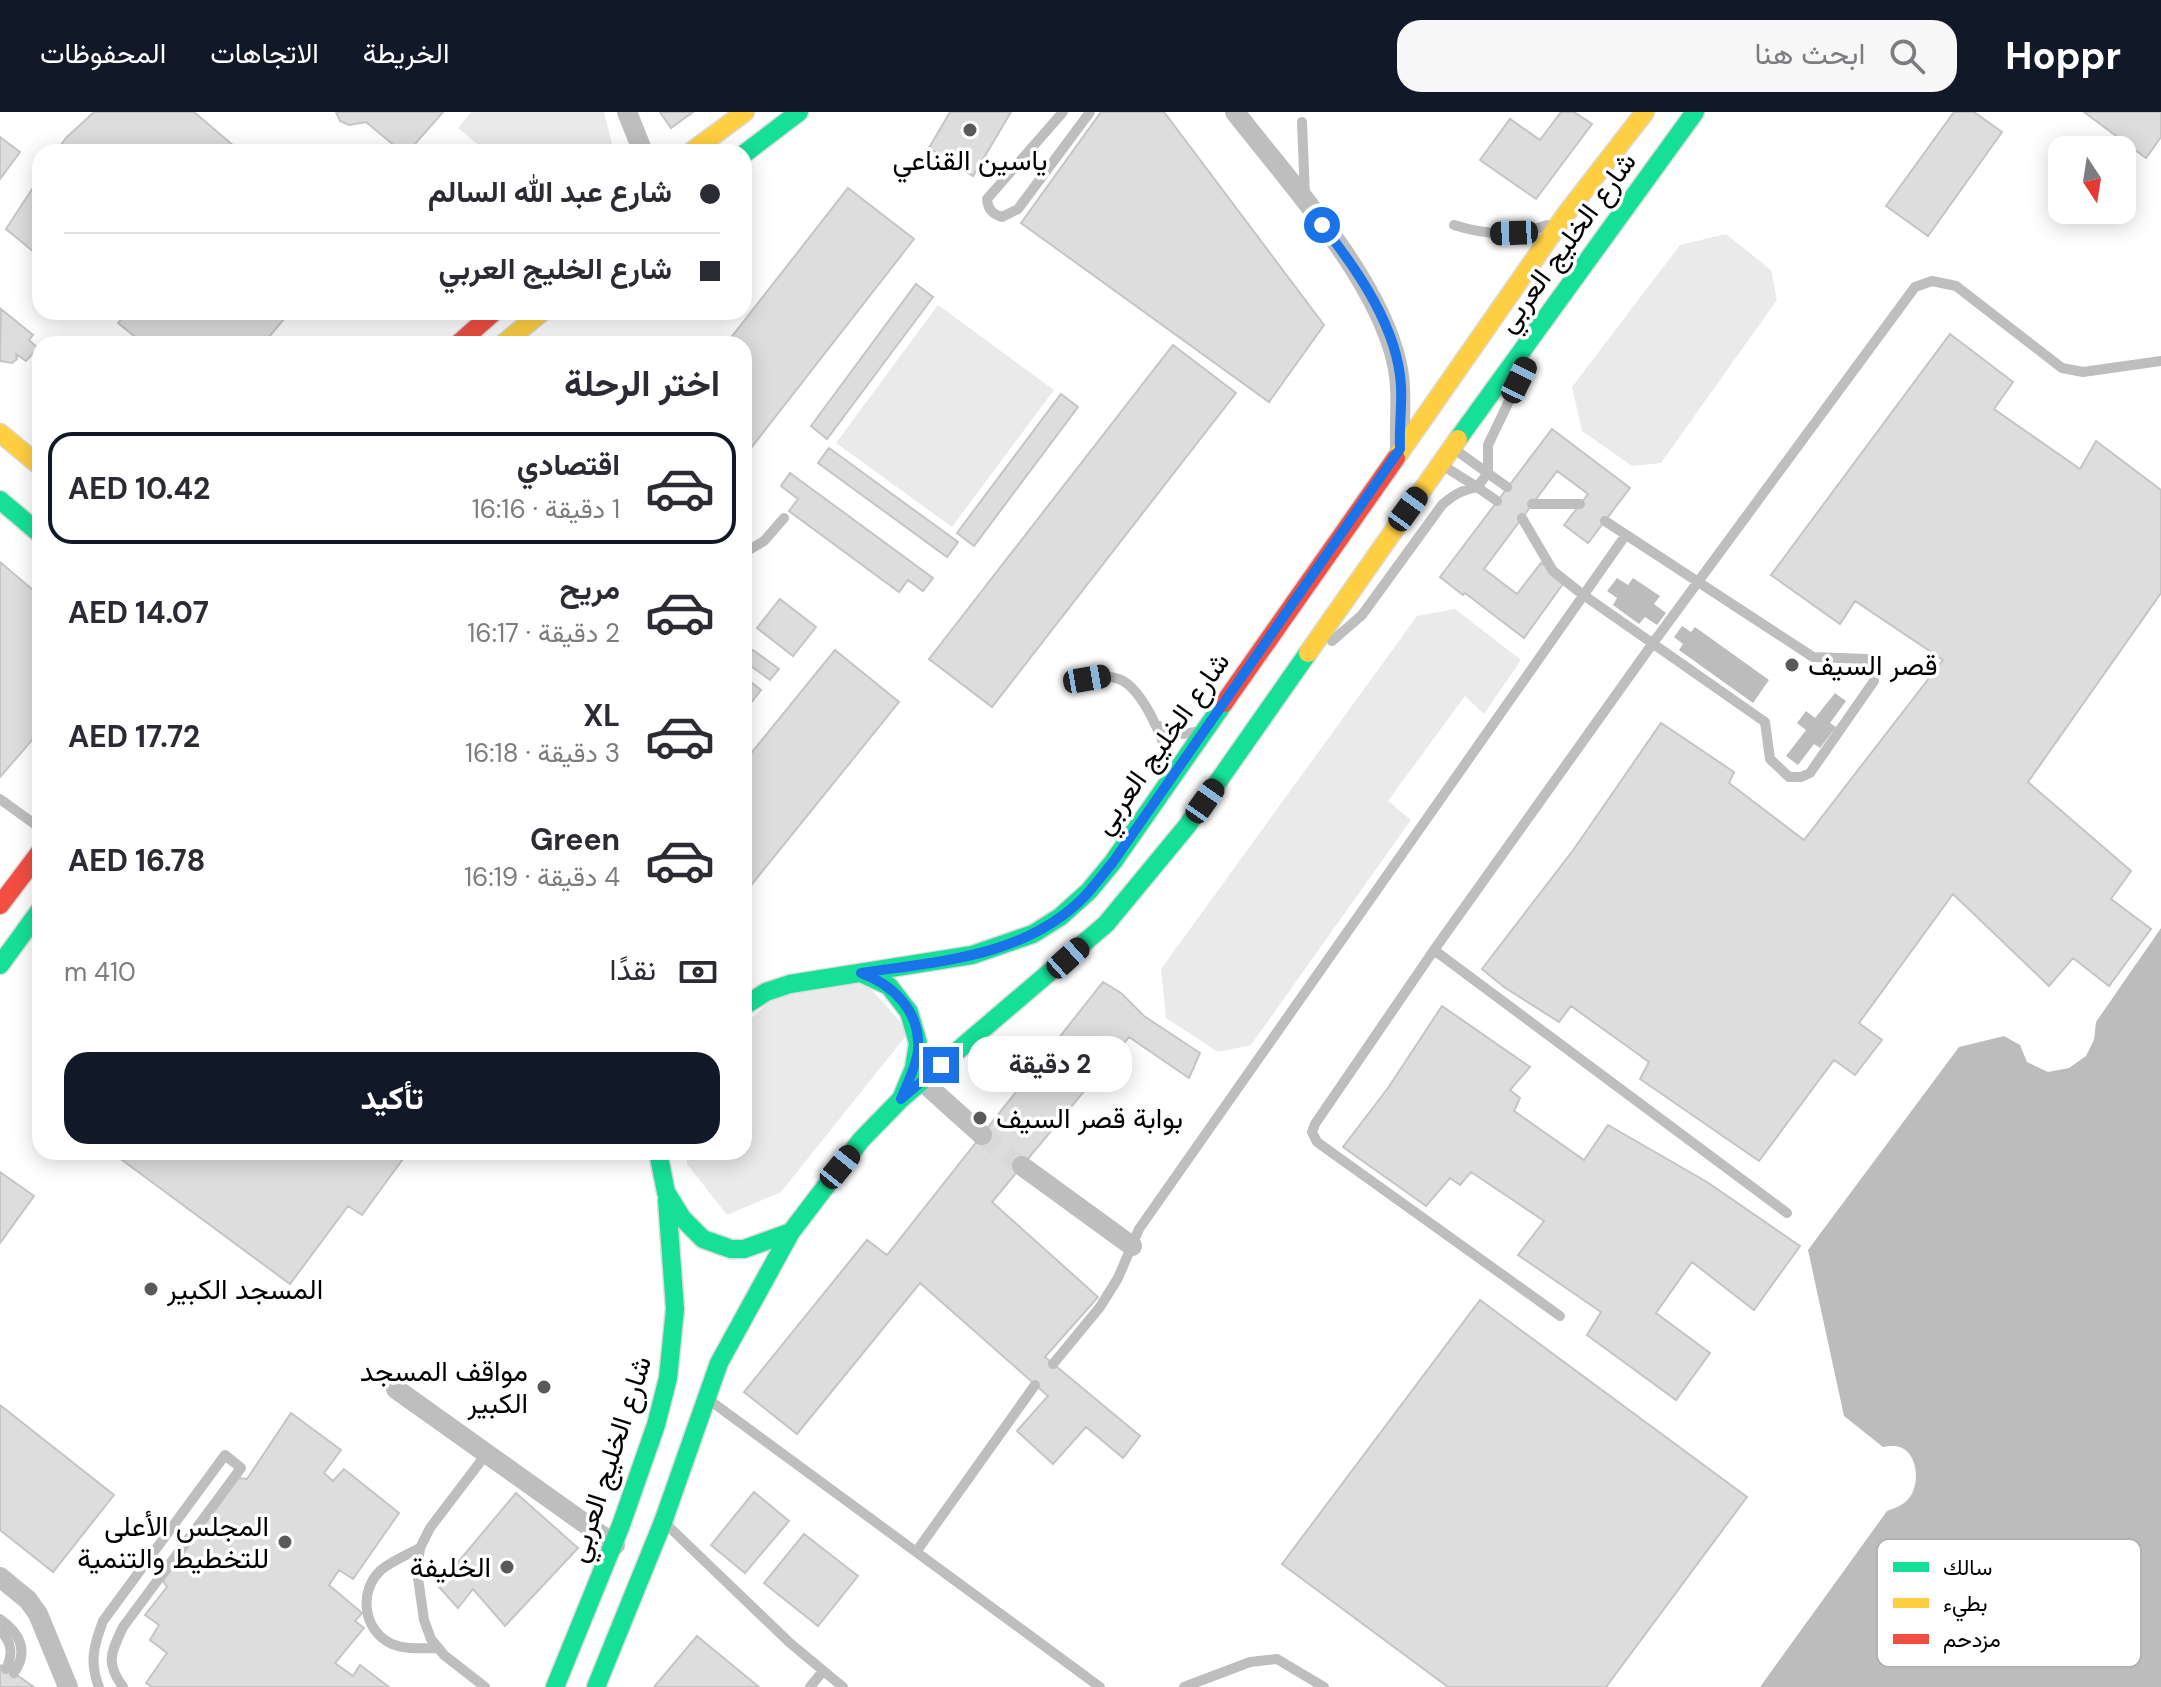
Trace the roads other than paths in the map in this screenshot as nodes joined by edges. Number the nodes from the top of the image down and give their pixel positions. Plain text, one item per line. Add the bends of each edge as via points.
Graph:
1 (627, 112) edge
2 (745, 112) edge
3 (799, 112) edge
4 (1063, 112) edge
5 (1090, 112) edge
6 (1235, 112) edge
7 (1645, 112) edge
8 (1694, 115) edge
9 (1631, 120) edge
10 (1302, 122) dead end
11 (640, 144) edge
12 (702, 144) edge
13 (752, 148) edge
14 (1305, 202) junction
15 (1566, 214) junction
16 (1454, 225) dead end
17 (1557, 302) junction
18 (485, 320) edge
19 (533, 320) edge
20 (467, 336) edge
21 (515, 336) edge
22 (2161, 361) edge
23 (0, 433) edge
24 (1452, 447) junction
25 (1400, 449) junction
26 (32, 459) edge
27 (1440, 464) junction
28 (1488, 473) junction
29 (1477, 487) junction
30 (1507, 487) dead end
31 (0, 500) edge
32 (1497, 501) dead end
33 (1532, 504) dead end
34 (1580, 504) dead end
35 (784, 518) dead end
36 (1522, 518) dead end
37 (1605, 521) dead end
38 (32, 527) edge
39 (1625, 536) junction
40 (752, 548) edge
41 (1698, 585) junction
42 (1582, 594) junction
43 (1653, 643) junction
44 (1291, 677) junction
45 (1087, 679) dead end
46 (1156, 725) junction
47 (1205, 730) junction
48 (1172, 776) junction
49 (0, 799) edge
50 (32, 822) edge
51 (32, 863) edge
52 (0, 905) edge
53 (32, 921) edge
54 (1434, 950) junction
55 (0, 965) edge
56 (861, 973) junction
57 (786, 983) junction
58 (752, 985) edge
59 (752, 1000) edge
60 (922, 1081) junction
61 (901, 1099) junction
62 (982, 1135) tunnel mouth
63 (660, 1160) edge
64 (1022, 1166) tunnel mouth
65 (666, 1192) junction
66 (1787, 1213) dead end
67 (791, 1232) junction
68 (1132, 1246) junction
69 (1560, 1316) dead end
70 (1053, 1364) dead end
71 (1035, 1385) dead end
72 (396, 1389) dead end
73 (707, 1398) junction
74 (487, 1453) junction
75 (663, 1522) junction
76 (615, 1545) junction
77 (420, 1548) junction
78 (916, 1552) junction
79 (0, 1577) edge
80 (0, 1619) edge
81 (0, 1631) edge
82 (436, 1648) junction
83 (823, 1671) junction
84 (68, 1687) edge
85 (99, 1687) edge
86 (123, 1687) edge
87 (485, 1687) edge
88 (555, 1687) edge
89 (596, 1687) edge
90 (810, 1687) edge
91 (843, 1687) edge
92 (1100, 1687) edge
93 (1184, 1687) edge
94 (1324, 1687) edge

1 - 11 street
2 - 12 main road
3 - 13 main road
4 - 5 lane via 987,199 994,214 1002,217 1018,209
6 - 14 street
7 - 9 main road, شارع الخليج العربي
8 - 17 main road, شارع الخليج العربي
9 - 15 main road, شارع الخليج العربي
10 - 14 lane
14 - 25 street via 1354,269 1389,338 1401,385
15 - 16 lane via 1545,227 1514,233 1482,234
15 - 25 main road, شارع الخليج العربي
17 - 24 main road, شارع الخليج العربي
17 - 28 lane via 1488,445
18 - 20 main road
19 - 21 main road
22 - 41 lane via 2083,372 2062,368 1956,286 1932,281 1915,287
23 - 26 main road
24 - 27 main road, شارع الخليج العربي
24 - 28 lane
25 - 47 main road, شارع الخليج العربي
27 - 29 lane
27 - 44 main road, شارع الخليج العربي
28 - 29 lane
28 - 30 lane
29 - 32 lane
29 - 44 lane via 1442,505 1362,615
31 - 38 main road
33 - 34 lane
35 - 40 lane
36 - 42 lane via 1553,571
37 - 39 lane
39 - 41 lane
39 - 42 lane
41 - 43 lane
41 - 43 lane via 1813,657 1866,659 1874,669 1874,681 1810,773 1789,777 1770,759 1765,722
42 - 43 lane
42 - 68 lane
43 - 54 lane
44 - 60 main road, شارع الخليج العربي via 1187,826 1106,924
45 - 46 lane via 1122,680
46 - 47 lane via 1182,734
46 - 48 lane
47 - 48 main road, شارع الخليج العربي
48 - 56 main road, شارع الخليج العربي via 1084,897 1038,931 979,955
49 - 50 lane
51 - 52 main road
53 - 55 main road
54 - 66 lane
54 - 69 lane via 1312,1132 1317,1142
56 - 57 main road, شارع الخليج العربي
56 - 61 main road via 897,994 913,1021 918,1052
57 - 58 main road
57 - 59 main road
60 - 61 main road, شارع الخليج العربي
60 - 62 street
61 - 67 main road, شارع الخليج العربي via 861,1140
63 - 65 main road, شارع الخليج العربي
64 - 68 street
65 - 67 main road via 689,1226 714,1244 744,1249
65 - 76 main road, شارع الخليج العربي via 675,1302 673,1349 662,1403
67 - 73 main road via 719,1363
68 - 70 lane via 1100,1307
71 - 78 lane
72 - 74 street
73 - 75 main road
73 - 78 lane
74 - 76 street
74 - 77 lane
75 - 83 lane
75 - 89 main road
76 - 88 main road, شارع الخليج العربي
77 - 82 lane via 417,1571 424,1620
77 - 82 lane via 374,1579 368,1590 368,1616 382,1638 393,1644
78 - 92 lane
79 - 84 street via 38,1614
80 - 81 lane via 20,1639 22,1654 10,1671 11,1648
82 - 87 lane
83 - 90 lane
83 - 91 lane
85 - 86 lane via 93,1650 103,1621 225,1455 241,1468 123,1627 111,1653 113,1672
93 - 94 lane via 1250,1662 1277,1659

